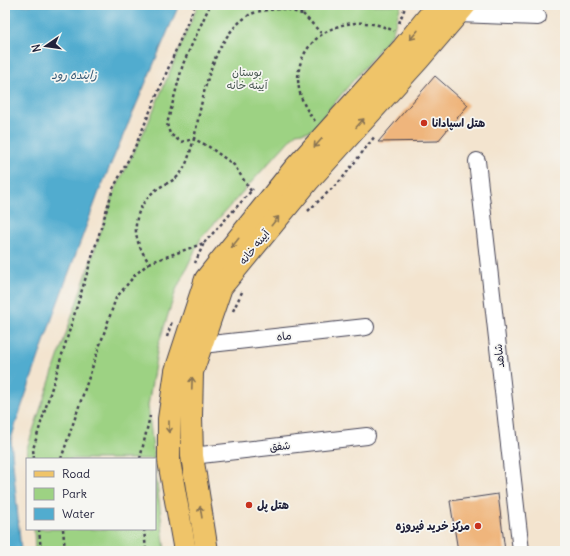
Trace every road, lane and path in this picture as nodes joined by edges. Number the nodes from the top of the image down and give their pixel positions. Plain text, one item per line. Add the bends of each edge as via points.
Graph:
1 (195, 5) edge
2 (210, 5) edge
3 (297, 5) edge
4 (406, 5) edge
5 (454, 8) edge
6 (303, 14) junction
7 (538, 17) dead end
8 (321, 33) junction
9 (318, 123) dead end
10 (378, 132) dead end
11 (194, 139) junction
12 (477, 161) dead end
13 (251, 191) dead end
14 (304, 215) dead end
15 (244, 288) dead end
16 (232, 315) dead end
17 (366, 326) dead end
18 (202, 345) junction
19 (367, 436) dead end
20 (192, 456) junction
21 (34, 458) edge
22 (60, 458) edge
23 (39, 530) edge
24 (63, 530) edge
25 (144, 530) edge
26 (41, 551) edge
27 (65, 551) edge
28 (146, 551) edge
29 (185, 551) edge
30 (207, 551) edge
31 (521, 551) edge

1 - 21 path via 135,147 113,190 33,449
2 - 11 path via 183,64 167,124 170,134 181,142
3 - 6 path
4 - 8 path via 396,32 368,22 353,21 336,24
5 - 7 street
18 -> 5 main road, آیینه خانه via 221,287 309,180 418,60
5 -> 29 main road, آیینه خانه via 403,48 294,169 206,279 176,371 169,418 170,461
6 - 8 path
6 - 11 path via 286,9 266,10 250,15 228,34 206,83
8 - 9 path via 301,58 298,74 300,93 306,107
10 - 14 path via 341,180
11 - 13 path via 234,165
11 - 22 path via 186,164 179,175 156,190 144,202 138,214 136,230 140,246 149,263 116,298
12 - 31 street, شاهد
15 - 16 path
17 - 18 street, ماه
20 -> 18 main road, آیینه خانه via 192,372
19 - 20 street, شفق
30 -> 20 main road, آیینه خانه
23 - 26 path
24 - 27 path
25 - 28 path

